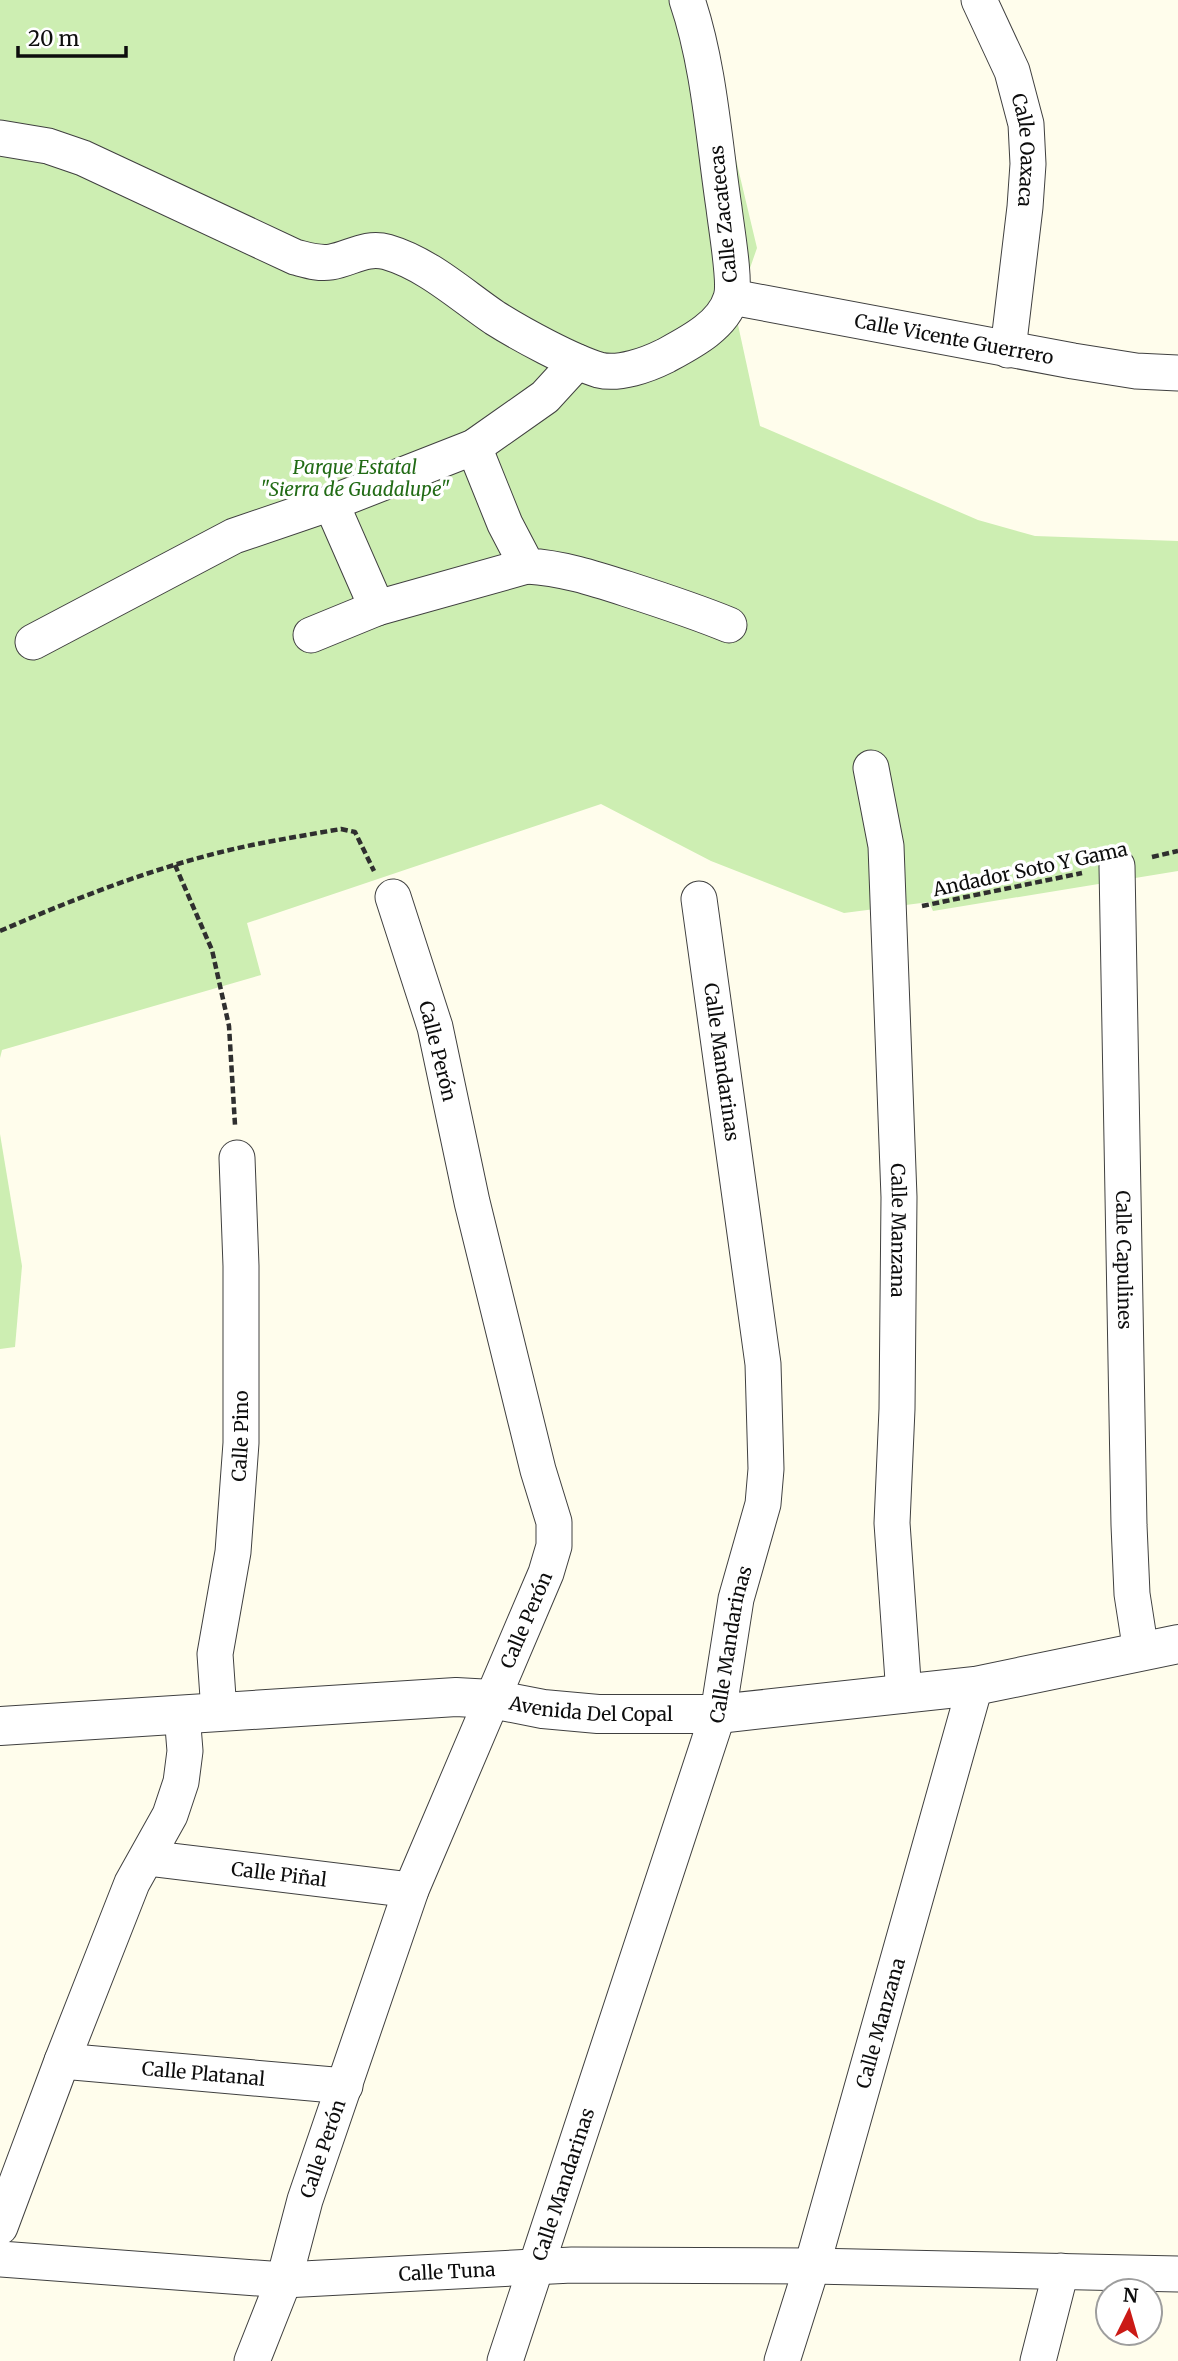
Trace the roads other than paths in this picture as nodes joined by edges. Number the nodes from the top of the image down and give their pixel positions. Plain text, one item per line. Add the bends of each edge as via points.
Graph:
1 (687, 0) edge
2 (979, 0) edge
3 (0, 138) edge
4 (732, 297) junction
5 (1009, 350) junction
6 (577, 362) junction
7 (1178, 373) edge
8 (474, 447) junction
9 (331, 503) junction
10 (527, 566) junction
11 (377, 608) junction
12 (729, 625) dead end
13 (311, 635) dead end
14 (33, 642) dead end
15 (872, 768) dead end
16 (1117, 866) road end
17 (393, 897) road end
18 (699, 899) dead end
19 (237, 1158) road end
20 (1178, 1644) edge
21 (1141, 1652) junction
22 (975, 1686) junction
23 (904, 1695) junction
24 (492, 1699) junction
25 (201, 1713) junction
26 (718, 1714) junction
27 (0, 1726) edge
28 (146, 1858) junction
29 (411, 1890) junction
30 (62, 2061) junction
31 (345, 2086) junction
32 (0, 2227) edge
33 (0, 2259) edge
34 (536, 2266) junction
35 (813, 2266) junction
36 (1061, 2271) junction
37 (1178, 2274) edge
38 (284, 2280) junction
39 (252, 2361) edge
40 (505, 2361) edge
41 (782, 2361) edge
42 (1038, 2361) edge

1 - 4 street, Calle Zacatecas via 709,100
2 - 5 street, Calle Oaxaca via 1012,71 1026,124 1026,207
3 - 6 street via 83,158 295,257 332,262 370,250 386,252 448,283 496,318
4 - 5 street, Calle Vicente Guerrero
4 - 6 street, Calle Zacatecas via 719,317 694,340 655,361 612,373
5 - 7 street, Calle Vicente Guerrero via 1136,371
6 - 8 street via 545,397
8 - 9 street
8 - 10 street
9 - 11 street
9 - 14 street via 234,536
10 - 11 street
10 - 12 street via 577,573
11 - 13 street
15 - 23 street, Calle Manzana via 886,846 899,1197 892,1523
16 - 21 street, Calle Capulines via 1129,1525 1132,1594
17 - 24 street, Calle Perón via 435,1027 472,1202 554,1522 554,1546 546,1573
18 - 26 street, Calle Mandarinas via 763,1364 765,1409 763,1504 736,1599
19 - 25 street, Calle Pino via 241,1443 233,1552
20 - 21 street, Avenida Del Copal
21 - 22 street, Avenida Del Copal
22 - 23 street, Avenida Del Copal
22 - 35 street, Calle Manzana
23 - 26 street, Avenida Del Copal
24 - 25 street, Avenida Del Copal via 413,1699
24 - 26 street, Avenida Del Copal via 598,1714
24 - 29 street, Calle Perón
25 - 27 street, Avenida Del Copal
25 - 28 street via 185,1751 170,1815
26 - 34 street, Calle Mandarinas
28 - 29 street, Calle Piñal
28 - 30 street
29 - 31 street, Calle Perón
30 - 31 street, Calle Platanal
30 - 32 street
31 - 38 street, Calle Perón via 305,2200
33 - 38 street, Calle Tuna
34 - 35 street, Calle Tuna
34 - 38 street, Calle Tuna
34 - 40 street, Calle Mandarinas
35 - 36 street, Calle Tuna
35 - 41 street, Calle Manzana
36 - 37 street, Calle Tuna
36 - 42 street
38 - 39 street, Calle Perón

